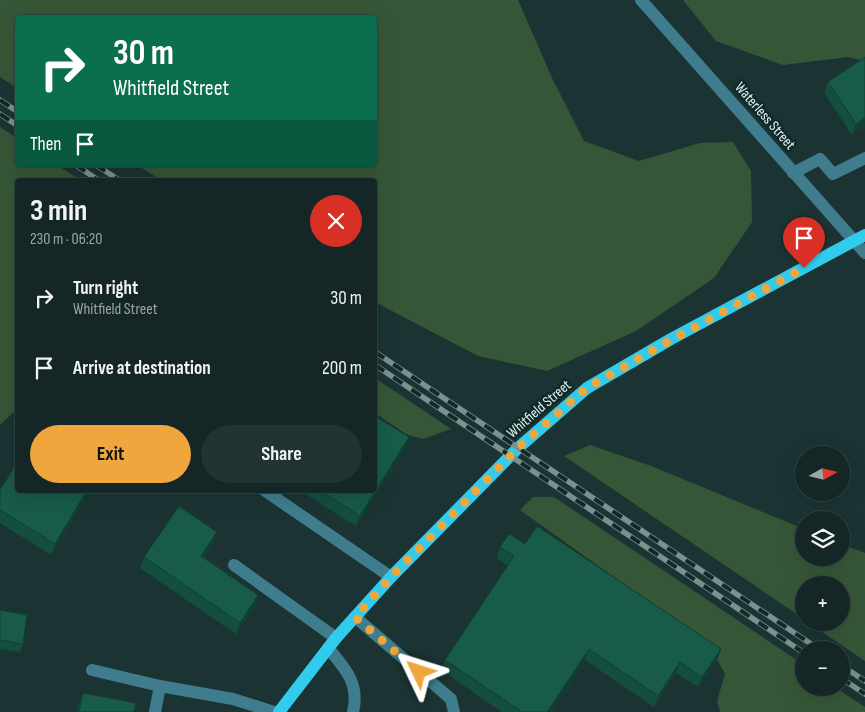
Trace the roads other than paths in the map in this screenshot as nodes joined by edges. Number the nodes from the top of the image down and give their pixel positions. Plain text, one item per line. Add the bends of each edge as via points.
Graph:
1 (641, 0) edge
2 (865, 158) edge
3 (794, 173) junction
4 (859, 238) edge
5 (865, 253) edge
6 (268, 493) edge
7 (234, 565) dead end
8 (391, 577) junction
9 (355, 617) junction
10 (336, 638) junction
11 (328, 648) junction
12 (92, 670) dead end
13 (160, 686) junction
14 (155, 712) edge
15 (274, 712) edge
16 (279, 712) edge
17 (352, 712) edge
18 (454, 712) edge

1 - 3 street, Waterless Street
2 - 3 street via 833,174 820,159
3 - 4 street, Waterless Street
4 - 5 street, Waterless Street
4 - 8 main road, Whitfield Street via 587,388 518,448
6 - 8 street
7 - 10 street
8 - 9 main road, Whitfield Street
9 - 10 main road, Whitfield Street
9 - 18 street via 452,699
10 - 11 main road, Whitfield Street
11 - 16 main road, Whitfield Street
11 - 17 street via 347,670 356,698
12 - 13 street
13 - 14 street
13 - 15 street via 233,699

